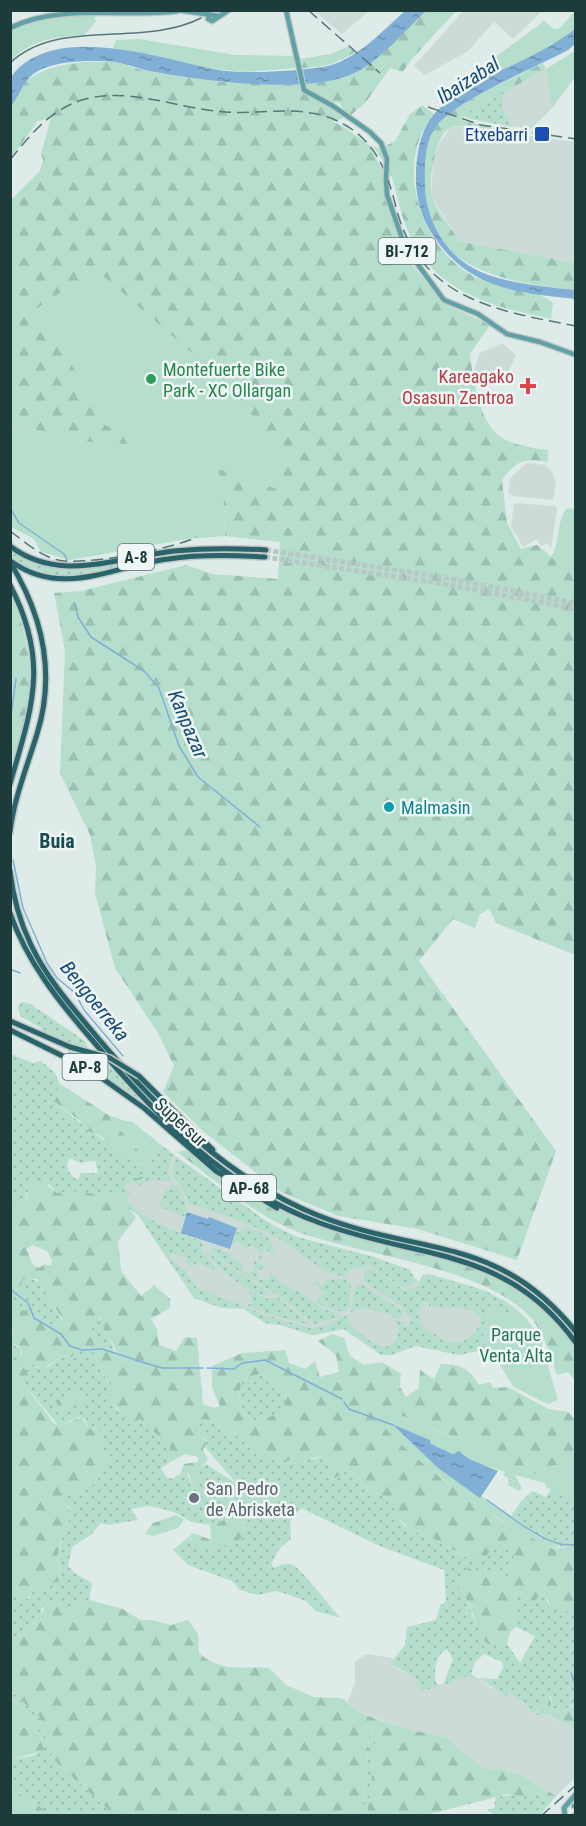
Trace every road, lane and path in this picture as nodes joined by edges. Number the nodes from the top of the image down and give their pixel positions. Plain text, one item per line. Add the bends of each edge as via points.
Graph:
1 (228, 10) edge
2 (286, 10) edge
3 (179, 11) edge
4 (162, 12) edge
5 (192, 12) edge
6 (10, 28) edge
7 (576, 355) edge
8 (10, 546) edge
9 (266, 550) tunnel mouth
10 (265, 557) tunnel mouth
11 (10, 562) edge
12 (10, 585) edge
13 (10, 784) edge
14 (10, 832) edge
15 (10, 871) edge
16 (10, 912) edge
17 (10, 1021) edge
18 (10, 1030) edge
19 (224, 1162) junction
20 (335, 1228) junction
21 (576, 1332) edge
22 (576, 1343) edge
23 (576, 1794) edge
24 (573, 1805) edge
25 (564, 1815) edge

1 - 5 main road via 212,16
2 - 7 main road, BI-712, bridge via 291,27 297,31 293,35 302,87 381,143 387,159 387,195 405,247 444,300 478,314 507,334
3 - 4 main road
3 - 5 main road
4 - 6 main road via 34,18
8 - 9 highway, A-8 via 35,560 64,566 190,549
10 - 11 highway, A-8 via 211,555 169,559 67,580 44,578
11 - 14 highway via 36,612 47,671 43,711
12 - 13 highway via 30,632 35,675 29,723
15 - 19 highway, AP-68 via 26,934 58,989 136,1081
16 - 20 highway, AP-68 via 28,954 52,992 150,1104 236,1179 283,1207
17 - 19 highway, Supersur / AP-8, bridge via 70,1047 110,1058 139,1076
18 - 20 highway, Supersur / AP-8 via 89,1069 123,1092 240,1188 292,1215
19 - 21 highway, AP-68 via 270,1193 320,1216 491,1263 535,1291
20 - 22 highway, AP-68 via 488,1269 539,1303
23 - 24 main road
24 - 25 main road

